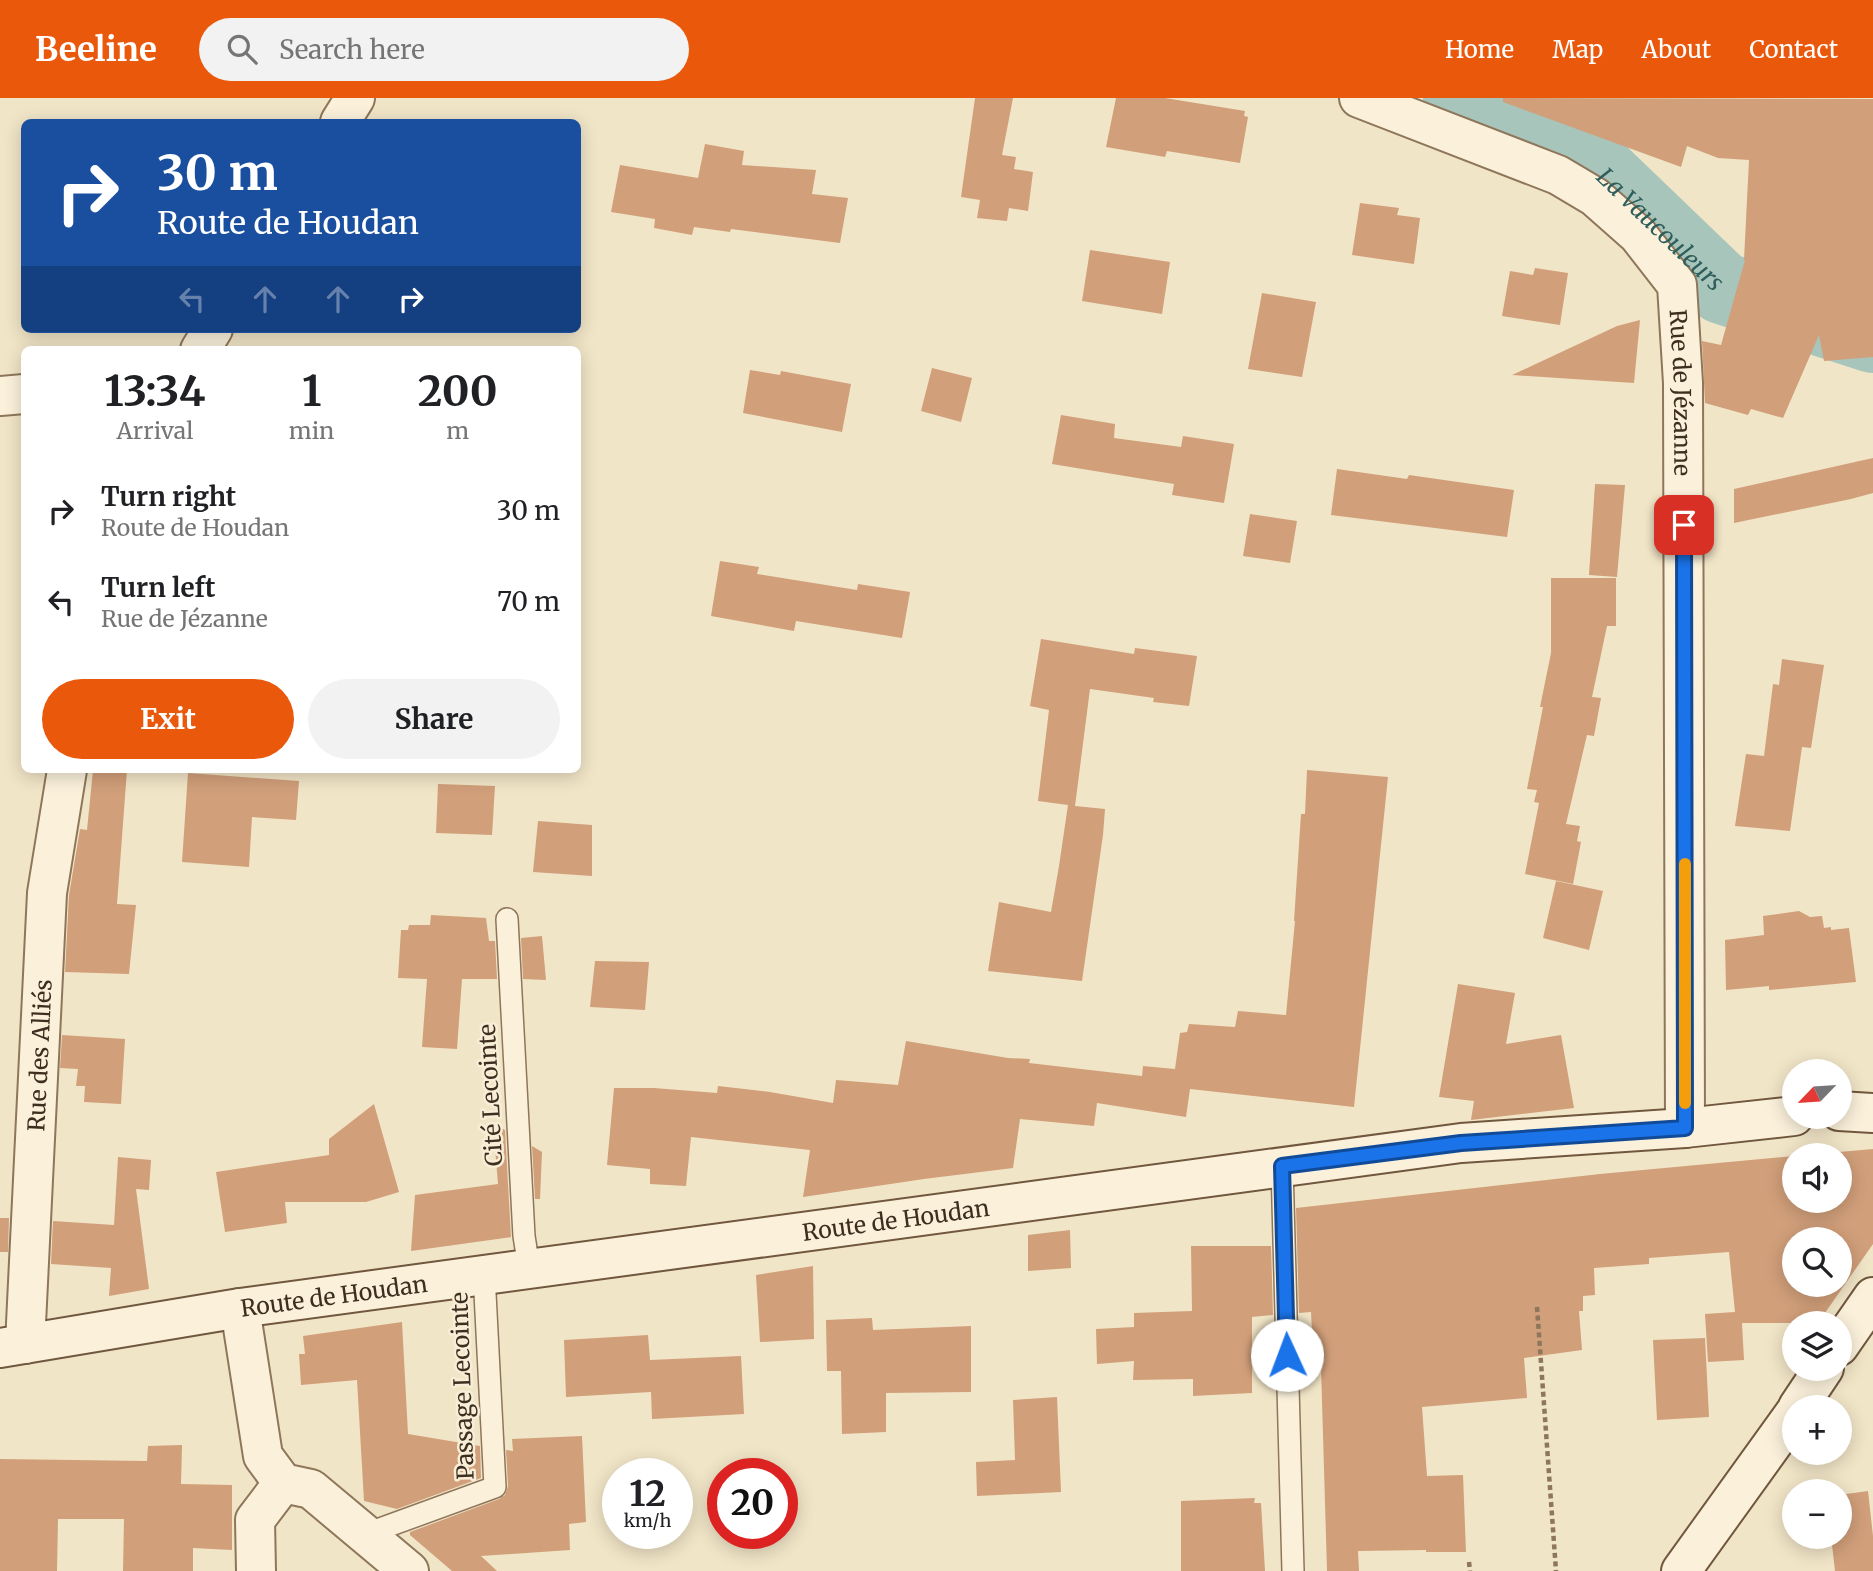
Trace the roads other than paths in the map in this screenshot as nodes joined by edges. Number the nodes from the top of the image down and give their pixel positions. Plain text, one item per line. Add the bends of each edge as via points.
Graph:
1 (355, 98) edge
2 (1359, 98) edge
3 (342, 119) edge
4 (21, 394) edge
5 (0, 396) edge
6 (67, 773) edge
7 (507, 919) dead end
8 (1852, 1112) edge
9 (1873, 1114) edge
10 (1782, 1117) edge
11 (1685, 1128) junction
12 (1282, 1166) junction
13 (529, 1268) junction
14 (484, 1274) junction
15 (240, 1308) junction
16 (1869, 1312) edge
17 (1852, 1331) edge
18 (13, 1346) edge
19 (1782, 1431) edge
20 (283, 1483) junction
21 (366, 1534) junction
22 (256, 1571) edge
23 (409, 1571) edge
24 (1293, 1571) edge
25 (1681, 1571) edge

1 - 3 street
2 - 11 street, Rue de Jézanne via 1558,175 1595,197 1638,235 1677,285 1684,470
4 - 5 street
6 - 18 street, Rue des Alliés via 47,893
7 - 13 lane, Cité Lecointe
8 - 9 street
10 - 11 street, Route de Houdan
11 - 12 street, Route de Houdan via 1461,1143
12 - 13 street, Route de Houdan
12 - 24 lane
13 - 14 street, Route de Houdan
14 - 15 street, Route de Houdan
14 - 21 lane, Passage Lecointe via 495,1487
15 - 18 street, Route de Houdan
15 - 20 street via 263,1457
16 - 17 street
19 - 25 street
20 - 21 street via 311,1489
20 - 22 street via 255,1520
21 - 23 street

